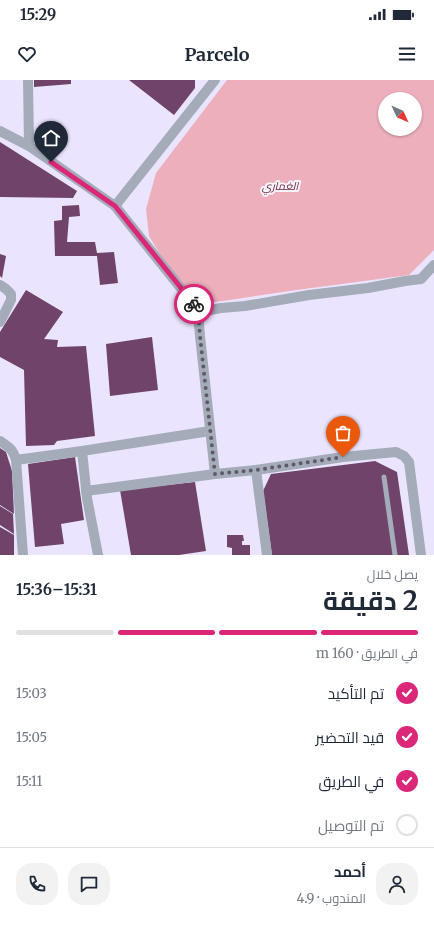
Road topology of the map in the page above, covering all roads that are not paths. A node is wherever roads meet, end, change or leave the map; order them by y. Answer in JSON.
{"nodes":[{"id":1,"x":28,"y":80,"type":"edge"},
{"id":2,"x":215,"y":80,"type":"edge"},
{"id":3,"x":0,"y":131,"type":"edge"},
{"id":4,"x":29,"y":146,"type":"junction"},
{"id":5,"x":115,"y":206,"type":"junction"},
{"id":6,"x":434,"y":265,"type":"edge"},
{"id":7,"x":0,"y":285,"type":"edge"},
{"id":8,"x":200,"y":312,"type":"junction"},
{"id":9,"x":0,"y":322,"type":"edge"},
{"id":10,"x":210,"y":431,"type":"junction"},
{"id":11,"x":0,"y":441,"type":"edge"},
{"id":12,"x":82,"y":451,"type":"junction"},
{"id":13,"x":16,"y":460,"type":"junction"},
{"id":14,"x":256,"y":470,"type":"junction"},
{"id":15,"x":215,"y":474,"type":"junction"},
{"id":16,"x":384,"y":477,"type":"dead end"},
{"id":17,"x":86,"y":491,"type":"junction"},
{"id":18,"x":23,"y":555,"type":"edge"},
{"id":19,"x":98,"y":555,"type":"edge"},
{"id":20,"x":267,"y":555,"type":"edge"},
{"id":21,"x":396,"y":555,"type":"edge"},
{"id":22,"x":421,"y":555,"type":"edge"}],
"edges":[{"from":1,"to":4,"type":"street"},
{"from":2,"to":5,"type":"street"},
{"from":3,"to":4,"type":"street"},
{"from":4,"to":5,"type":"street"},
{"from":5,"to":8,"type":"street"},
{"from":6,"to":8,"type":"street"},
{"from":7,"to":9,"type":"street"},
{"from":8,"to":10,"type":"street"},
{"from":10,"to":12,"type":"street"},
{"from":10,"to":15,"type":"street"},
{"from":11,"to":13,"type":"street"},
{"from":12,"to":13,"type":"street"},
{"from":12,"to":17,"type":"street"},
{"from":13,"to":18,"type":"street"},
{"from":14,"to":15,"type":"street"},
{"from":14,"to":20,"type":"street"},
{"from":14,"to":22,"type":"street"},
{"from":15,"to":17,"type":"street"},
{"from":16,"to":21,"type":"lane"},
{"from":17,"to":19,"type":"street"}]}
